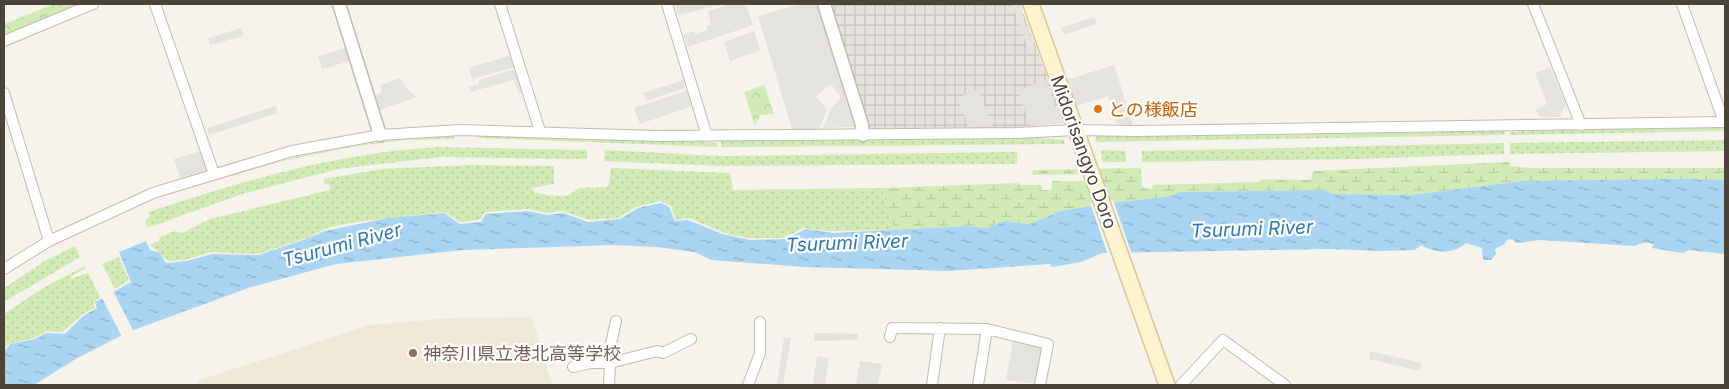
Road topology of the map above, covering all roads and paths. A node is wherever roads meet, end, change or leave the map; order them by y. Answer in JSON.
{"nodes":[{"id":1,"x":93,"y":4,"type":"edge"},
{"id":2,"x":155,"y":4,"type":"edge"},
{"id":3,"x":339,"y":4,"type":"edge"},
{"id":4,"x":500,"y":4,"type":"edge"},
{"id":5,"x":667,"y":4,"type":"edge"},
{"id":6,"x":824,"y":4,"type":"edge"},
{"id":7,"x":1031,"y":4,"type":"edge"},
{"id":8,"x":1533,"y":4,"type":"edge"},
{"id":9,"x":1682,"y":4,"type":"edge"},
{"id":10,"x":4,"y":41,"type":"edge"},
{"id":11,"x":4,"y":93,"type":"edge"},
{"id":12,"x":1581,"y":125,"type":"junction"},
{"id":13,"x":1076,"y":130,"type":"junction"},
{"id":14,"x":540,"y":131,"type":"junction"},
{"id":15,"x":380,"y":134,"type":"junction"},
{"id":16,"x":863,"y":135,"type":"junction"},
{"id":17,"x":707,"y":136,"type":"junction"},
{"id":18,"x":214,"y":174,"type":"junction"},
{"id":19,"x":49,"y":241,"type":"junction"},
{"id":20,"x":4,"y":269,"type":"edge"},
{"id":21,"x":616,"y":321,"type":"dead end"},
{"id":22,"x":760,"y":322,"type":"dead end"},
{"id":23,"x":940,"y":328,"type":"junction"},
{"id":24,"x":987,"y":329,"type":"junction"},
{"id":25,"x":890,"y":337,"type":"dead end"},
{"id":26,"x":691,"y":339,"type":"dead end"},
{"id":27,"x":610,"y":363,"type":"junction"},
{"id":28,"x":573,"y":367,"type":"dead end"},
{"id":29,"x":609,"y":385,"type":"edge"},
{"id":30,"x":748,"y":385,"type":"edge"},
{"id":31,"x":932,"y":385,"type":"edge"},
{"id":32,"x":978,"y":385,"type":"edge"},
{"id":33,"x":1040,"y":385,"type":"edge"},
{"id":34,"x":1167,"y":385,"type":"edge"},
{"id":35,"x":1181,"y":385,"type":"edge"},
{"id":36,"x":1285,"y":385,"type":"edge"}],
"edges":[{"from":1,"to":10,"type":"street"},
{"from":2,"to":18,"type":"street"},
{"from":3,"to":15,"type":"street"},
{"from":4,"to":14,"type":"street"},
{"from":5,"to":17,"type":"street"},
{"from":6,"to":16,"type":"street"},
{"from":7,"to":13,"type":"main road","name":"Midorisangyo Doro"},
{"from":8,"to":12,"type":"street"},
{"from":9,"to":12,"type":"street"},
{"from":11,"to":19,"type":"street"},
{"from":12,"to":13,"type":"street"},
{"from":13,"to":16,"type":"street"},
{"from":13,"to":34,"type":"main road","name":"Midorisangyo Doro"},
{"from":14,"to":15,"type":"street"},
{"from":14,"to":17,"type":"street"},
{"from":15,"to":18,"type":"street"},
{"from":16,"to":17,"type":"street"},
{"from":18,"to":19,"type":"street"},
{"from":19,"to":20,"type":"street"},
{"from":21,"to":27,"type":"street"},
{"from":22,"to":30,"type":"street"},
{"from":23,"to":24,"type":"street"},
{"from":23,"to":25,"type":"street"},
{"from":23,"to":31,"type":"street"},
{"from":24,"to":32,"type":"street"},
{"from":24,"to":33,"type":"street"},
{"from":26,"to":27,"type":"street"},
{"from":27,"to":28,"type":"street"},
{"from":27,"to":29,"type":"street"},
{"from":35,"to":36,"type":"street"}]}
